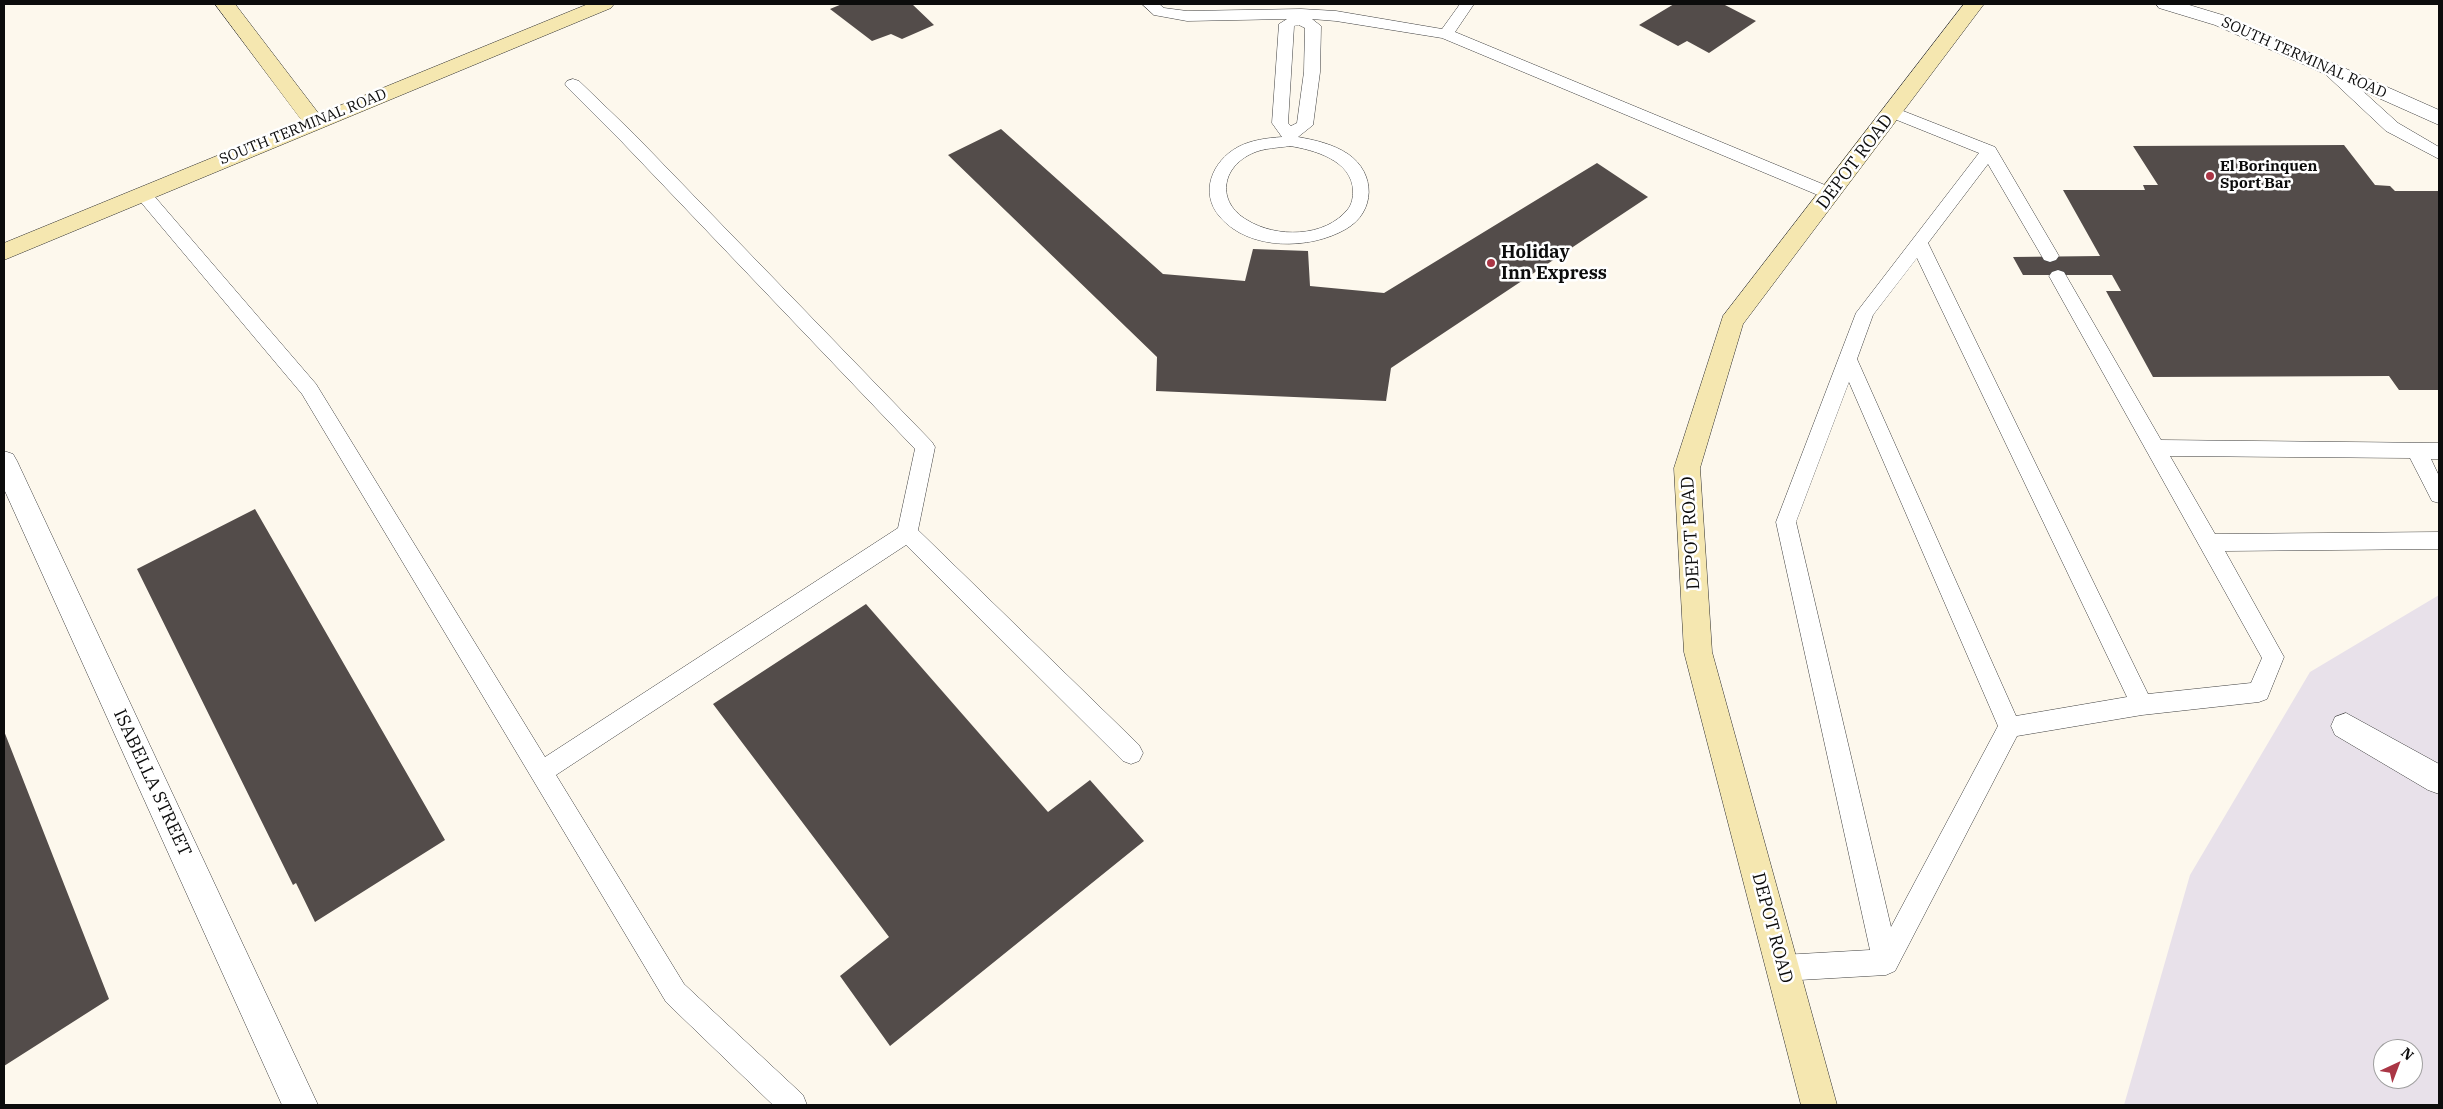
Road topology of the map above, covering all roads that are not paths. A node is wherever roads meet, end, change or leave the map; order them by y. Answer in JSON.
{"nodes":[{"id":1,"x":225,"y":4,"type":"edge"},
{"id":2,"x":604,"y":4,"type":"edge"},
{"id":3,"x":1150,"y":4,"type":"edge"},
{"id":4,"x":1467,"y":4,"type":"edge"},
{"id":5,"x":1974,"y":4,"type":"edge"},
{"id":6,"x":2166,"y":4,"type":"edge"},
{"id":7,"x":1300,"y":16,"type":"junction"},
{"id":8,"x":1446,"y":34,"type":"junction"},
{"id":9,"x":2328,"y":68,"type":"junction"},
{"id":10,"x":572,"y":84,"type":"dead end"},
{"id":11,"x":1892,"y":112,"type":"junction"},
{"id":12,"x":2439,"y":117,"type":"edge"},
{"id":13,"x":315,"y":123,"type":"junction"},
{"id":14,"x":1290,"y":138,"type":"junction"},
{"id":15,"x":1989,"y":151,"type":"junction"},
{"id":16,"x":2439,"y":154,"type":"edge"},
{"id":17,"x":142,"y":194,"type":"junction"},
{"id":18,"x":1831,"y":194,"type":"junction"},
{"id":19,"x":1919,"y":243,"type":"junction"},
{"id":20,"x":4,"y":252,"type":"edge"},
{"id":21,"x":1848,"y":359,"type":"junction"},
{"id":22,"x":2155,"y":448,"type":"junction"},
{"id":23,"x":2416,"y":450,"type":"junction"},
{"id":24,"x":2439,"y":451,"type":"edge"},
{"id":25,"x":4,"y":461,"type":"edge"},
{"id":26,"x":2439,"y":495,"type":"edge"},
{"id":27,"x":907,"y":534,"type":"junction"},
{"id":28,"x":2439,"y":541,"type":"edge"},
{"id":29,"x":2209,"y":543,"type":"junction"},
{"id":30,"x":2142,"y":705,"type":"junction"},
{"id":31,"x":2346,"y":726,"type":"dead end"},
{"id":32,"x":2010,"y":727,"type":"junction"},
{"id":33,"x":1131,"y":753,"type":"dead end"},
{"id":34,"x":541,"y":772,"type":"junction"},
{"id":35,"x":2439,"y":780,"type":"edge"},
{"id":36,"x":1886,"y":962,"type":"junction"},
{"id":37,"x":1782,"y":968,"type":"junction"},
{"id":38,"x":300,"y":1105,"type":"edge"},
{"id":39,"x":794,"y":1105,"type":"edge"},
{"id":40,"x":1819,"y":1105,"type":"edge"}],
"edges":[{"from":1,"to":13,"type":"street"},
{"from":2,"to":13,"type":"street","name":"SOUTH TERMINAL ROAD"},
{"from":3,"to":7,"type":"lane"},
{"from":4,"to":8,"type":"lane"},
{"from":5,"to":11,"type":"street","name":"DEPOT ROAD"},
{"from":6,"to":9,"type":"street","name":"SOUTH TERMINAL ROAD"},
{"from":7,"to":8,"type":"lane"},
{"from":7,"to":14,"type":"lane"},
{"from":7,"to":14,"type":"lane"},
{"from":8,"to":18,"type":"lane"},
{"from":9,"to":12,"type":"street","name":"SOUTH TERMINAL ROAD"},
{"from":9,"to":16,"type":"lane"},
{"from":10,"to":27,"type":"lane"},
{"from":11,"to":15,"type":"lane"},
{"from":11,"to":18,"type":"street","name":"DEPOT ROAD"},
{"from":13,"to":17,"type":"street","name":"SOUTH TERMINAL ROAD"},
{"from":14,"to":14,"type":"lane"},
{"from":15,"to":19,"type":"lane"},
{"from":15,"to":22,"type":"lane"},
{"from":17,"to":20,"type":"street","name":"SOUTH TERMINAL ROAD"},
{"from":17,"to":34,"type":"lane"},
{"from":18,"to":37,"type":"street","name":"DEPOT ROAD"},
{"from":19,"to":21,"type":"lane"},
{"from":19,"to":30,"type":"lane"},
{"from":21,"to":32,"type":"lane"},
{"from":21,"to":36,"type":"lane"},
{"from":22,"to":23,"type":"lane"},
{"from":22,"to":29,"type":"lane"},
{"from":23,"to":24,"type":"lane"},
{"from":23,"to":26,"type":"lane"},
{"from":25,"to":38,"type":"street","name":"ISABELLA STREET"},
{"from":27,"to":33,"type":"lane"},
{"from":27,"to":34,"type":"lane"},
{"from":28,"to":29,"type":"lane"},
{"from":29,"to":30,"type":"lane"},
{"from":30,"to":32,"type":"lane"},
{"from":31,"to":35,"type":"street"},
{"from":32,"to":36,"type":"lane"},
{"from":34,"to":39,"type":"lane"},
{"from":36,"to":37,"type":"lane"},
{"from":37,"to":40,"type":"street","name":"DEPOT ROAD"}]}
